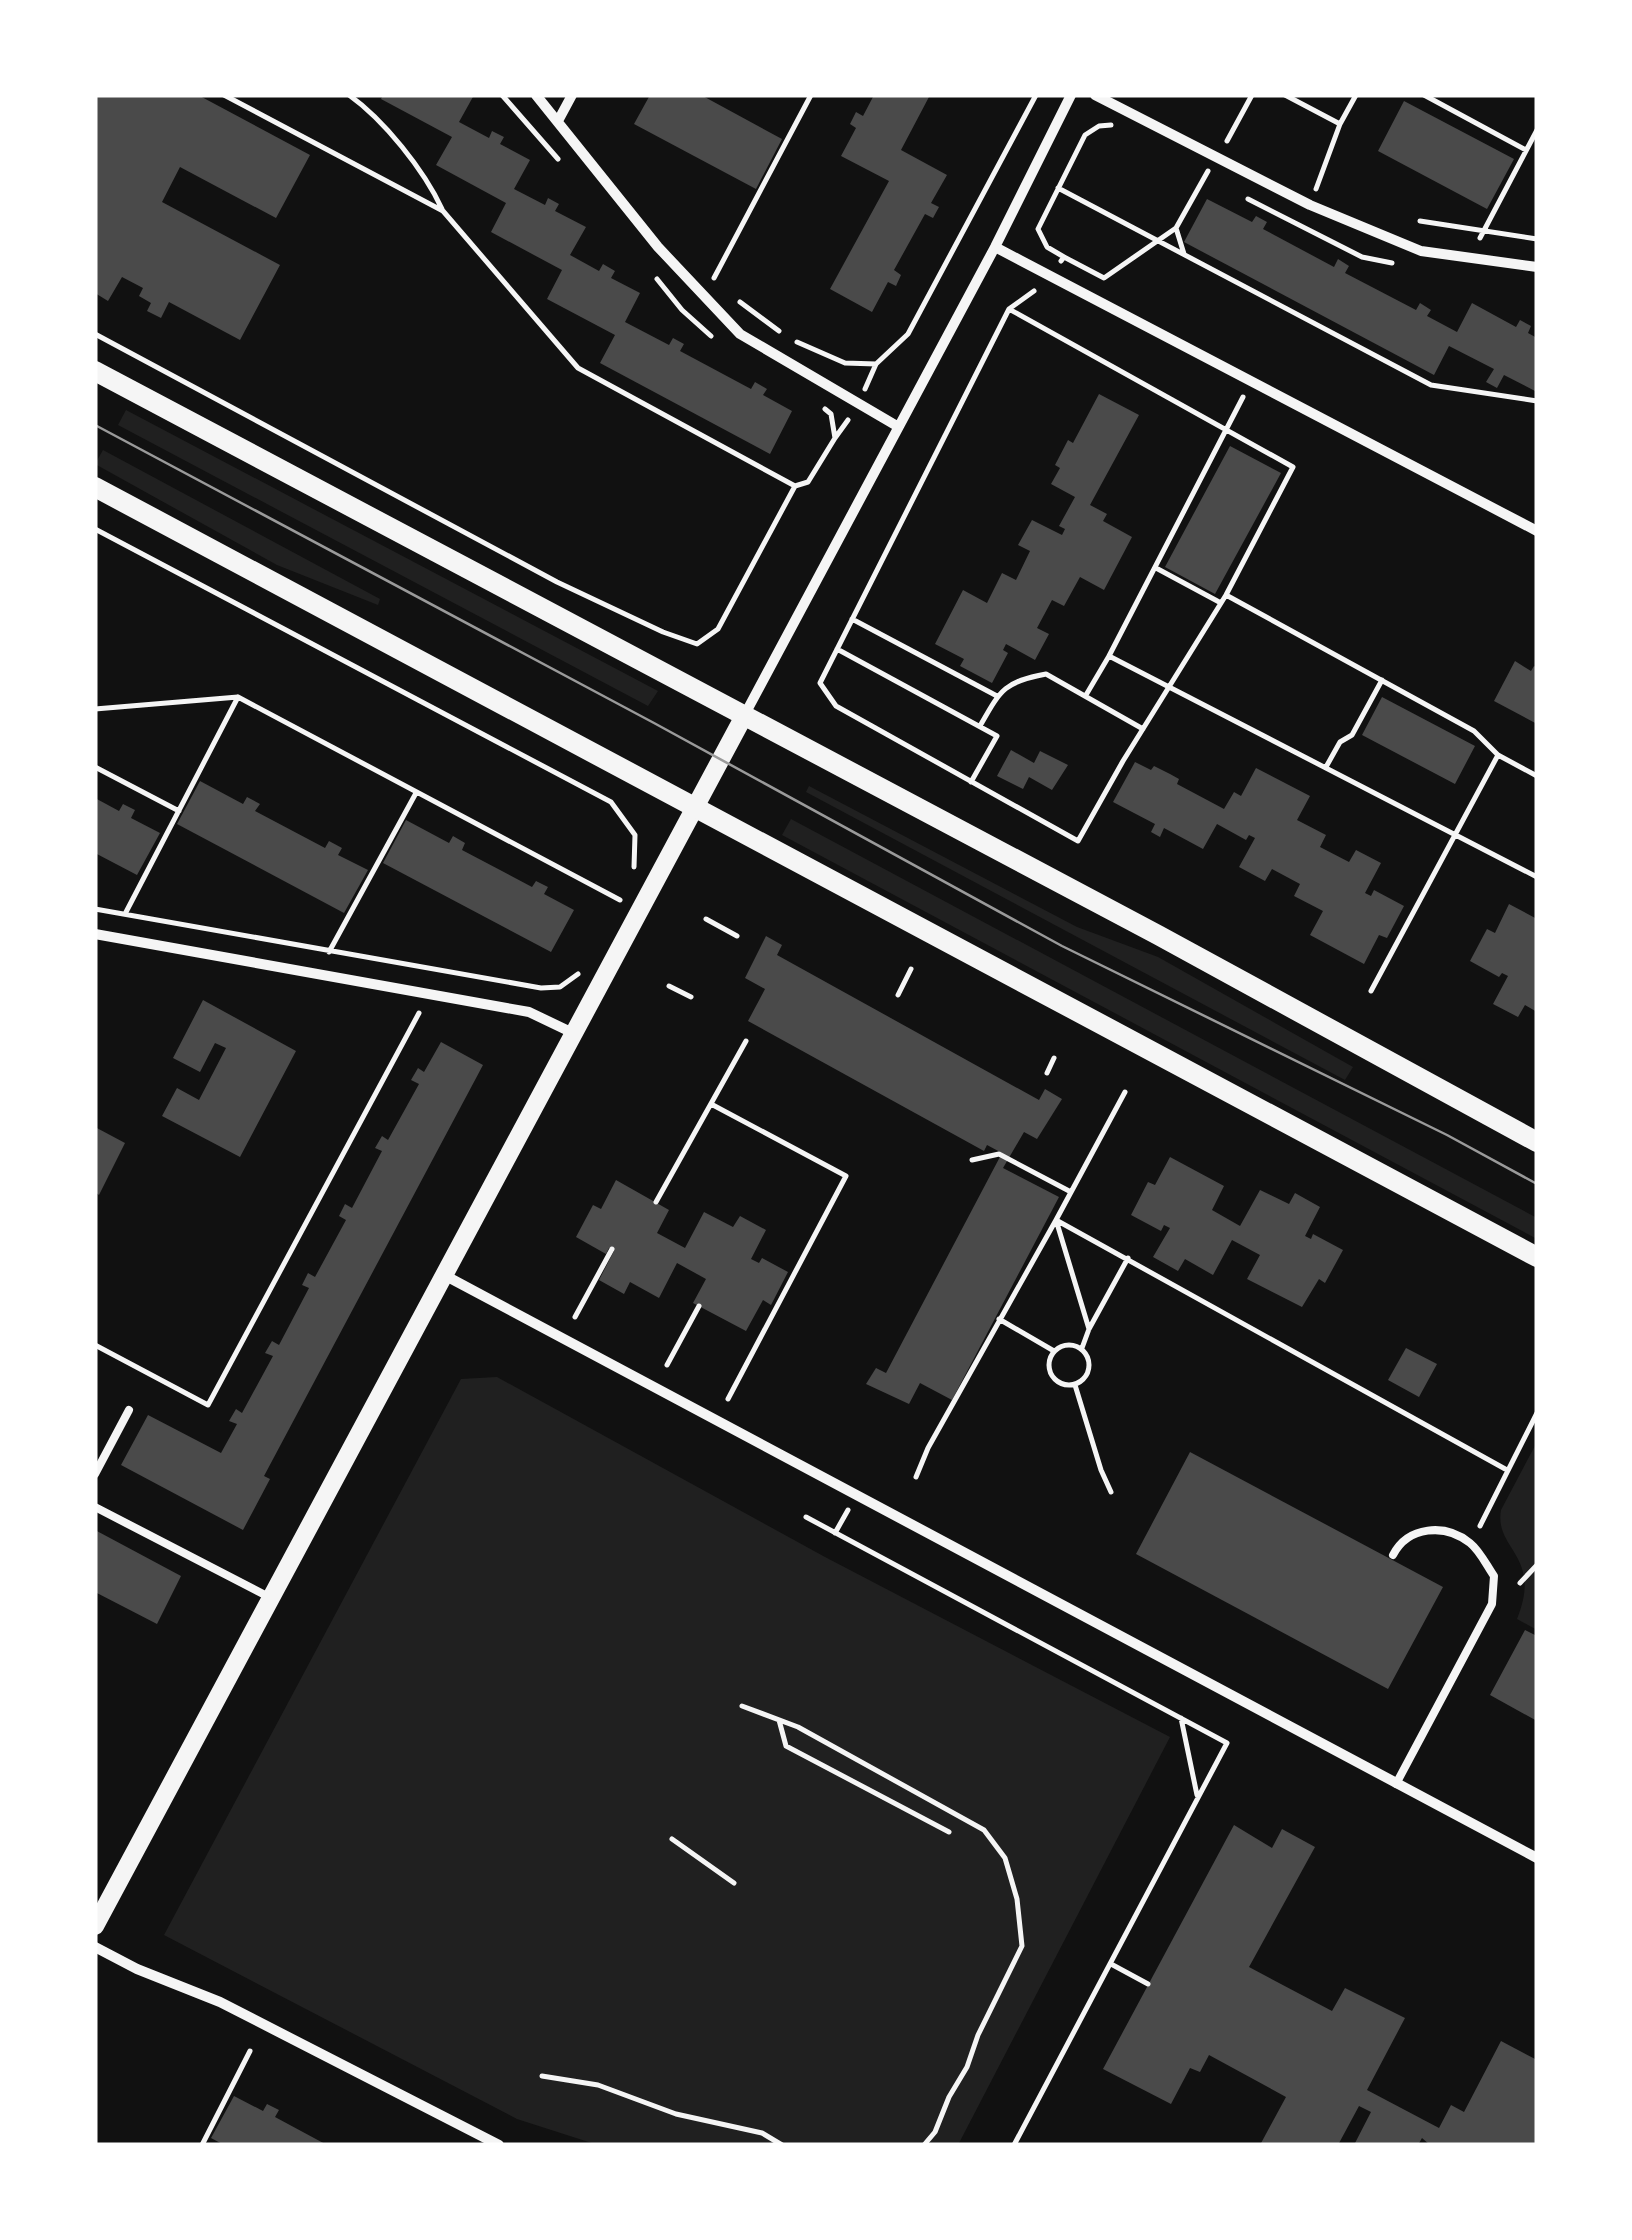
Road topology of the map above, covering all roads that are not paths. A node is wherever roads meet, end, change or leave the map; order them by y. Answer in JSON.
{"nodes":[{"id":1,"x":536,"y":95,"type":"edge"},
{"id":2,"x":572,"y":95,"type":"edge"},
{"id":3,"x":1071,"y":95,"type":"edge"},
{"id":4,"x":1094,"y":95,"type":"edge"},
{"id":5,"x":558,"y":121,"type":"junction"},
{"id":6,"x":995,"y":247,"type":"junction"},
{"id":7,"x":1537,"y":266,"type":"edge"},
{"id":8,"x":95,"y":370,"type":"edge"},
{"id":9,"x":896,"y":426,"type":"junction"},
{"id":10,"x":95,"y":487,"type":"edge"},
{"id":11,"x":1537,"y":531,"type":"edge"},
{"id":12,"x":744,"y":716,"type":"junction"},
{"id":13,"x":695,"y":807,"type":"junction"},
{"id":14,"x":95,"y":934,"type":"edge"},
{"id":15,"x":576,"y":1034,"type":"junction"},
{"id":16,"x":1537,"y":1142,"type":"edge"},
{"id":17,"x":1537,"y":1257,"type":"edge"},
{"id":18,"x":446,"y":1276,"type":"junction"},
{"id":19,"x":129,"y":1410,"type":"dead end"},
{"id":20,"x":95,"y":1474,"type":"edge"},
{"id":21,"x":95,"y":1507,"type":"edge"},
{"id":22,"x":1393,"y":1555,"type":"dead end"},
{"id":23,"x":272,"y":1599,"type":"junction"},
{"id":24,"x":1396,"y":1784,"type":"junction"},
{"id":25,"x":1537,"y":1858,"type":"edge"},
{"id":26,"x":95,"y":1926,"type":"edge"},
{"id":27,"x":95,"y":1946,"type":"edge"},
{"id":28,"x":499,"y":2145,"type":"edge"}],
"edges":[{"from":1,"to":5,"type":"street"},
{"from":2,"to":5,"type":"street"},
{"from":3,"to":6,"type":"street"},
{"from":4,"to":7,"type":"street"},
{"from":5,"to":9,"type":"street"},
{"from":6,"to":9,"type":"street"},
{"from":6,"to":11,"type":"street"},
{"from":8,"to":12,"type":"main road"},
{"from":9,"to":12,"type":"street"},
{"from":10,"to":13,"type":"main road"},
{"from":12,"to":13,"type":"street"},
{"from":12,"to":16,"type":"main road"},
{"from":13,"to":15,"type":"street"},
{"from":13,"to":17,"type":"main road"},
{"from":14,"to":15,"type":"street"},
{"from":15,"to":18,"type":"street"},
{"from":18,"to":23,"type":"street"},
{"from":18,"to":24,"type":"street"},
{"from":19,"to":20,"type":"lane"},
{"from":21,"to":23,"type":"lane"},
{"from":22,"to":24,"type":"lane"},
{"from":23,"to":26,"type":"street"},
{"from":24,"to":25,"type":"street"},
{"from":27,"to":28,"type":"street"}]}
